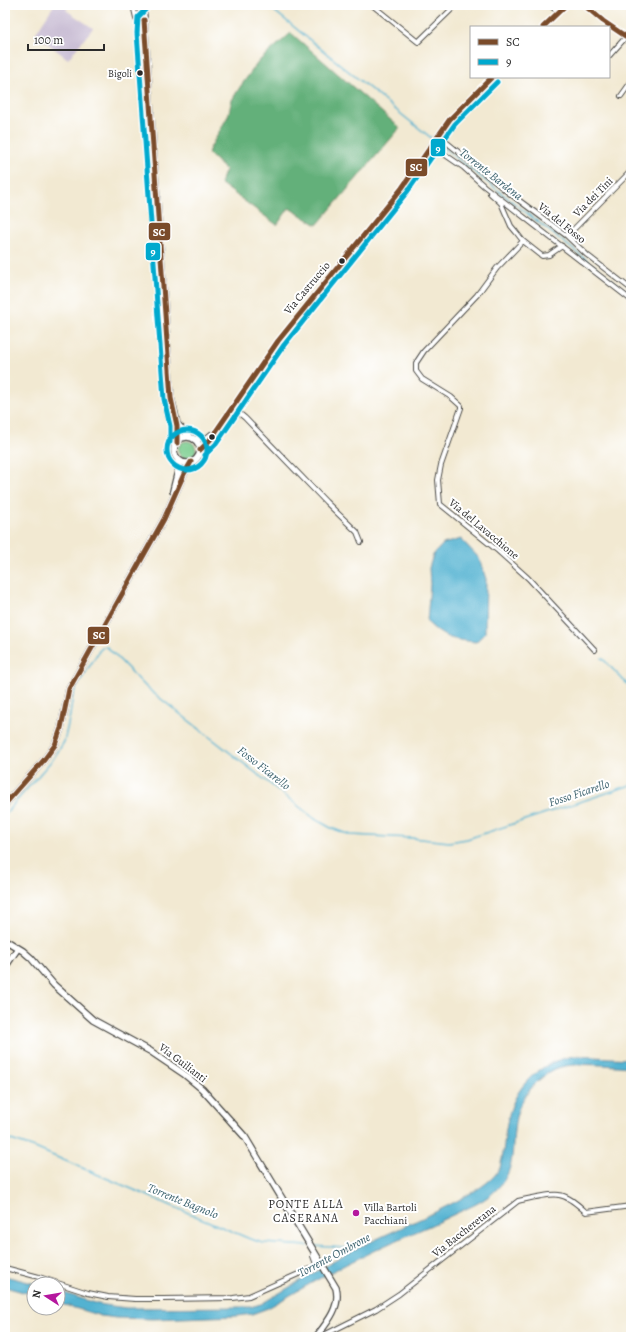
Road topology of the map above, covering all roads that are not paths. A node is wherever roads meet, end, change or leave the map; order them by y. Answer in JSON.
{"nodes":[{"id":1,"x":133,"y":5,"type":"edge"},
{"id":2,"x":143,"y":5,"type":"edge"},
{"id":3,"x":372,"y":5,"type":"edge"},
{"id":4,"x":456,"y":5,"type":"edge"},
{"id":5,"x":550,"y":5,"type":"edge"},
{"id":6,"x":566,"y":5,"type":"edge"},
{"id":7,"x":584,"y":5,"type":"edge"},
{"id":8,"x":558,"y":12,"type":"junction"},
{"id":9,"x":544,"y":26,"type":"edge"},
{"id":10,"x":610,"y":26,"type":"edge"},
{"id":11,"x":610,"y":26,"type":"edge"},
{"id":12,"x":140,"y":35,"type":"dead end"},
{"id":13,"x":626,"y":37,"type":"junction"},
{"id":14,"x":631,"y":40,"type":"edge"},
{"id":15,"x":610,"y":55,"type":"edge"},
{"id":16,"x":491,"y":78,"type":"edge"},
{"id":17,"x":631,"y":82,"type":"edge"},
{"id":18,"x":621,"y":96,"type":"dead end"},
{"id":19,"x":450,"y":119,"type":"junction"},
{"id":20,"x":431,"y":145,"type":"junction"},
{"id":21,"x":631,"y":171,"type":"edge"},
{"id":22,"x":484,"y":186,"type":"junction"},
{"id":23,"x":567,"y":236,"type":"junction"},
{"id":24,"x":523,"y":241,"type":"junction"},
{"id":25,"x":562,"y":246,"type":"junction"},
{"id":26,"x":631,"y":289,"type":"edge"},
{"id":27,"x":631,"y":300,"type":"edge"},
{"id":28,"x":233,"y":408,"type":"junction"},
{"id":29,"x":177,"y":424,"type":"junction"},
{"id":30,"x":217,"y":428,"type":"junction"},
{"id":31,"x":192,"y":438,"type":"junction"},
{"id":32,"x":177,"y":443,"type":"junction"},
{"id":33,"x":200,"y":450,"type":"junction"},
{"id":34,"x":178,"y":459,"type":"junction"},
{"id":35,"x":191,"y":462,"type":"junction"},
{"id":36,"x":170,"y":503,"type":"junction"},
{"id":37,"x":361,"y":542,"type":"dead end"},
{"id":38,"x":595,"y":650,"type":"dead end"},
{"id":39,"x":5,"y":804,"type":"edge"},
{"id":40,"x":5,"y":940,"type":"edge"},
{"id":41,"x":18,"y":948,"type":"junction"},
{"id":42,"x":5,"y":967,"type":"edge"},
{"id":43,"x":631,"y":1206,"type":"edge"},
{"id":44,"x":315,"y":1251,"type":"junction"},
{"id":45,"x":5,"y":1268,"type":"edge"},
{"id":46,"x":316,"y":1337,"type":"edge"},
{"id":47,"x":320,"y":1337,"type":"edge"}],
"edges":[{"from":1,"to":12,"type":"street"},
{"from":2,"to":29,"type":"street"},
{"from":3,"to":4,"type":"street"},
{"from":5,"to":8,"type":"street"},
{"from":6,"to":8,"type":"street"},
{"from":7,"to":11,"type":"street"},
{"from":8,"to":9,"type":"street"},
{"from":10,"to":13,"type":"street"},
{"from":13,"to":14,"type":"street"},
{"from":13,"to":15,"type":"street"},
{"from":16,"to":19,"type":"street","name":"Via Castruccio"},
{"from":17,"to":18,"type":"street"},
{"from":19,"to":20,"type":"street","name":"Via Castruccio"},
{"from":19,"to":23,"type":"street","name":"Via del Fosso"},
{"from":20,"to":22,"type":"street"},
{"from":20,"to":28,"type":"street","name":"Via Castruccio"},
{"from":21,"to":23,"type":"street","name":"Via dei Tini"},
{"from":22,"to":24,"type":"street"},
{"from":22,"to":25,"type":"street"},
{"from":23,"to":26,"type":"street","name":"Via del Fosso"},
{"from":24,"to":25,"type":"street"},
{"from":24,"to":38,"type":"street","name":"Via del Lavacchione"},
{"from":25,"to":27,"type":"street"},
{"from":28,"to":30,"type":"street","name":"Via Castruccio"},
{"from":28,"to":37,"type":"street"},
{"from":29,"to":31,"type":"street"},
{"from":29,"to":32,"type":"street"},
{"from":30,"to":31,"type":"street","name":"Via Castruccio"},
{"from":30,"to":33,"type":"street","name":"Via Castruccio"},
{"from":31,"to":32,"type":"street"},
{"from":31,"to":33,"type":"street"},
{"from":32,"to":34,"type":"street"},
{"from":33,"to":35,"type":"street"},
{"from":34,"to":35,"type":"street"},
{"from":34,"to":36,"type":"street"},
{"from":35,"to":36,"type":"street"},
{"from":36,"to":39,"type":"street"},
{"from":40,"to":41,"type":"street","name":"Via Guilianti"},
{"from":41,"to":42,"type":"street"},
{"from":41,"to":44,"type":"street","name":"Via Guilianti"},
{"from":43,"to":47,"type":"street","name":"Via Baccheretana"},
{"from":44,"to":45,"type":"street"},
{"from":44,"to":46,"type":"street","name":"Via Guilianti"}]}
